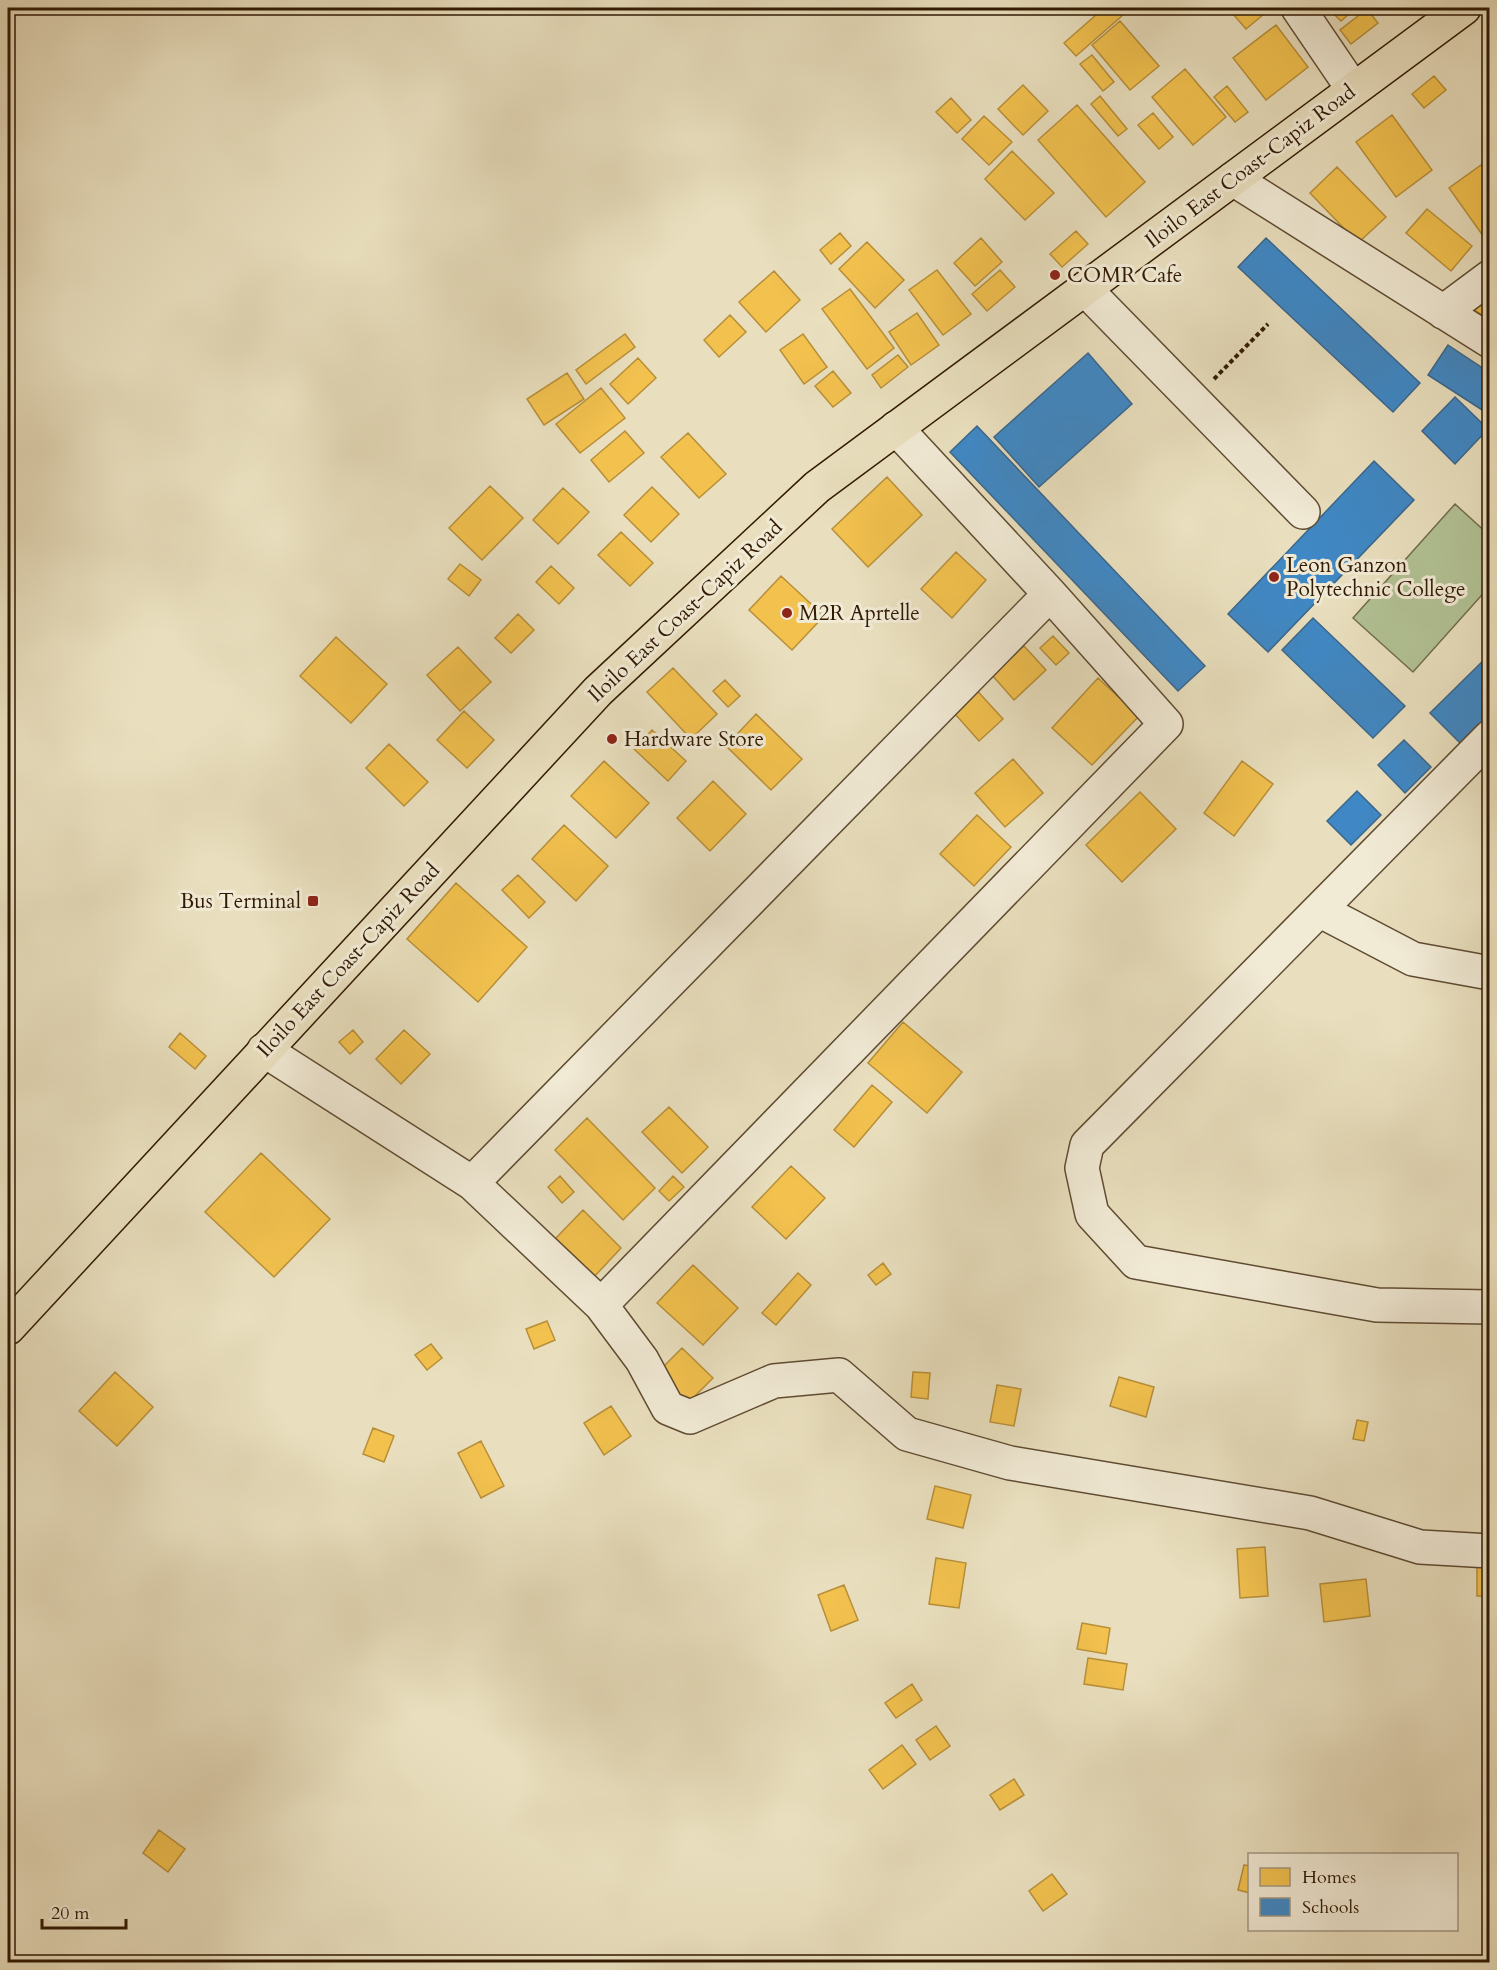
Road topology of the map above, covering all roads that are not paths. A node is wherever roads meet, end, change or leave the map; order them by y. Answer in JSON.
{"nodes":[{"id":1,"x":1298,"y":8,"type":"edge"},
{"id":2,"x":1464,"y":8,"type":"edge"},
{"id":3,"x":1353,"y":89,"type":"junction"},
{"id":4,"x":1233,"y":179,"type":"junction"},
{"id":5,"x":1490,"y":277,"type":"edge"},
{"id":6,"x":1085,"y":289,"type":"junction"},
{"id":7,"x":1443,"y":312,"type":"junction"},
{"id":8,"x":1490,"y":341,"type":"edge"},
{"id":9,"x":896,"y":428,"type":"junction"},
{"id":10,"x":1303,"y":512,"type":"dead end"},
{"id":11,"x":1050,"y":594,"type":"junction"},
{"id":12,"x":1490,"y":737,"type":"edge"},
{"id":13,"x":1321,"y":911,"type":"junction"},
{"id":14,"x":1490,"y":973,"type":"edge"},
{"id":15,"x":264,"y":1050,"type":"junction"},
{"id":16,"x":472,"y":1183,"type":"junction"},
{"id":17,"x":601,"y":1305,"type":"junction"},
{"id":18,"x":1490,"y":1307,"type":"edge"},
{"id":19,"x":8,"y":1328,"type":"edge"},
{"id":20,"x":1490,"y":1551,"type":"edge"}],
"edges":[{"from":1,"to":3,"type":"street"},
{"from":2,"to":3,"type":"main road","name":"Iloilo East Coast-Capiz Road"},
{"from":3,"to":4,"type":"main road","name":"Iloilo East Coast-Capiz Road"},
{"from":4,"to":6,"type":"main road","name":"Iloilo East Coast-Capiz Road"},
{"from":4,"to":7,"type":"street"},
{"from":5,"to":7,"type":"street"},
{"from":6,"to":9,"type":"main road","name":"Iloilo East Coast-Capiz Road"},
{"from":6,"to":10,"type":"street"},
{"from":7,"to":8,"type":"street"},
{"from":9,"to":11,"type":"street"},
{"from":9,"to":15,"type":"main road","name":"Iloilo East Coast-Capiz Road"},
{"from":11,"to":16,"type":"street"},
{"from":11,"to":17,"type":"street"},
{"from":12,"to":13,"type":"street"},
{"from":13,"to":14,"type":"street"},
{"from":13,"to":18,"type":"street"},
{"from":15,"to":16,"type":"street"},
{"from":15,"to":19,"type":"main road","name":"Iloilo East Coast-Capiz Road"},
{"from":16,"to":17,"type":"street"},
{"from":17,"to":20,"type":"street"}]}
